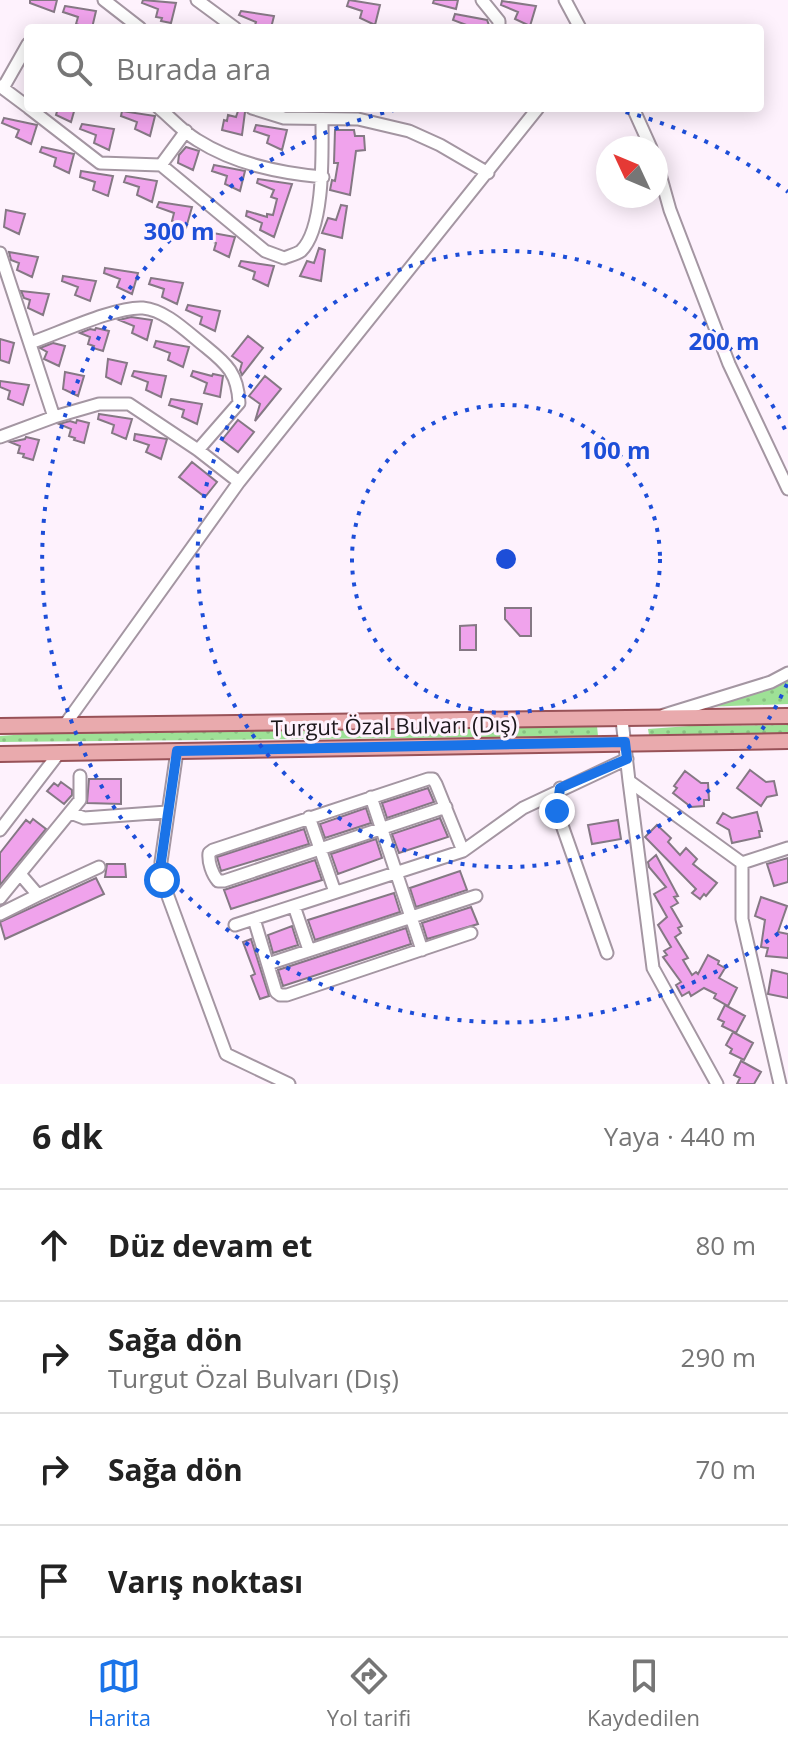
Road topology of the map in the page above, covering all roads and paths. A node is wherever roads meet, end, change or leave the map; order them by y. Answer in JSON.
{"nodes":[{"id":1,"x":104,"y":0,"type":"edge"},
{"id":2,"x":197,"y":0,"type":"edge"},
{"id":3,"x":482,"y":0,"type":"edge"},
{"id":4,"x":565,"y":0,"type":"edge"},
{"id":5,"x":135,"y":24,"type":"edge"},
{"id":6,"x":230,"y":24,"type":"edge"},
{"id":7,"x":499,"y":24,"type":"edge"},
{"id":8,"x":578,"y":24,"type":"edge"},
{"id":9,"x":24,"y":51,"type":"edge"},
{"id":10,"x":2,"y":87,"type":"edge"},
{"id":11,"x":24,"y":105,"type":"edge"},
{"id":12,"x":33,"y":112,"type":"edge"},
{"id":13,"x":164,"y":112,"type":"edge"},
{"id":14,"x":265,"y":112,"type":"edge"},
{"id":15,"x":535,"y":112,"type":"edge"},
{"id":16,"x":635,"y":112,"type":"edge"},
{"id":17,"x":322,"y":119,"type":"junction"},
{"id":18,"x":186,"y":131,"type":"junction"},
{"id":19,"x":646,"y":136,"type":"edge"},
{"id":20,"x":161,"y":165,"type":"junction"},
{"id":21,"x":488,"y":173,"type":"junction"},
{"id":22,"x":323,"y":177,"type":"junction"},
{"id":23,"x":668,"y":203,"type":"edge"},
{"id":24,"x":0,"y":253,"type":"edge"},
{"id":25,"x":30,"y":343,"type":"junction"},
{"id":26,"x":54,"y":417,"type":"junction"},
{"id":27,"x":0,"y":437,"type":"edge"},
{"id":28,"x":198,"y":450,"type":"junction"},
{"id":29,"x":239,"y":482,"type":"junction"},
{"id":30,"x":788,"y":489,"type":"edge"},
{"id":31,"x":788,"y":673,"type":"edge"},
{"id":32,"x":788,"y":716,"type":"edge"},
{"id":33,"x":651,"y":719,"type":"junction"},
{"id":34,"x":622,"y":720,"type":"junction"},
{"id":35,"x":0,"y":726,"type":"edge"},
{"id":36,"x":64,"y":726,"type":"junction"},
{"id":37,"x":788,"y":741,"type":"edge"},
{"id":38,"x":625,"y":742,"type":"junction"},
{"id":39,"x":177,"y":751,"type":"junction"},
{"id":40,"x":59,"y":753,"type":"junction"},
{"id":41,"x":0,"y":754,"type":"edge"},
{"id":42,"x":627,"y":759,"type":"junction"},
{"id":43,"x":80,"y":776,"type":"dead end"},
{"id":44,"x":629,"y":781,"type":"junction"},
{"id":45,"x":560,"y":788,"type":"junction"},
{"id":46,"x":371,"y":797,"type":"junction"},
{"id":47,"x":446,"y":807,"type":"junction"},
{"id":48,"x":167,"y":812,"type":"junction"},
{"id":49,"x":71,"y":813,"type":"junction"},
{"id":50,"x":309,"y":817,"type":"junction"},
{"id":51,"x":383,"y":829,"type":"junction"},
{"id":52,"x":0,"y":830,"type":"edge"},
{"id":53,"x":788,"y":848,"type":"edge"},
{"id":54,"x":320,"y":849,"type":"junction"},
{"id":55,"x":463,"y":851,"type":"junction"},
{"id":56,"x":742,"y":863,"type":"junction"},
{"id":57,"x":99,"y":867,"type":"dead end"},
{"id":58,"x":397,"y":872,"type":"junction"},
{"id":59,"x":20,"y":874,"type":"junction"},
{"id":60,"x":335,"y":892,"type":"junction"},
{"id":61,"x":38,"y":895,"type":"junction"},
{"id":62,"x":476,"y":896,"type":"dead end"},
{"id":63,"x":0,"y":898,"type":"edge"},
{"id":64,"x":294,"y":906,"type":"junction"},
{"id":65,"x":0,"y":914,"type":"edge"},
{"id":66,"x":411,"y":916,"type":"junction"},
{"id":67,"x":254,"y":919,"type":"junction"},
{"id":68,"x":235,"y":925,"type":"dead end"},
{"id":69,"x":471,"y":933,"type":"dead end"},
{"id":70,"x":309,"y":950,"type":"junction"},
{"id":71,"x":422,"y":950,"type":"junction"},
{"id":72,"x":607,"y":953,"type":"dead end"},
{"id":73,"x":268,"y":964,"type":"junction"},
{"id":74,"x":289,"y":1084,"type":"edge"},
{"id":75,"x":717,"y":1084,"type":"edge"},
{"id":76,"x":780,"y":1084,"type":"edge"}],
"edges":[{"from":1,"to":5,"type":"street"},
{"from":2,"to":6,"type":"street"},
{"from":3,"to":7,"type":"street"},
{"from":4,"to":8,"type":"street"},
{"from":9,"to":10,"type":"street"},
{"from":10,"to":11,"type":"street"},
{"from":12,"to":20,"type":"street"},
{"from":13,"to":18,"type":"street"},
{"from":14,"to":17,"type":"street"},
{"from":15,"to":21,"type":"street"},
{"from":16,"to":19,"type":"street"},
{"from":17,"to":21,"type":"street"},
{"from":17,"to":22,"type":"street"},
{"from":18,"to":20,"type":"street"},
{"from":18,"to":22,"type":"street"},
{"from":20,"to":22,"type":"street"},
{"from":21,"to":29,"type":"street"},
{"from":23,"to":30,"type":"street"},
{"from":24,"to":25,"type":"street"},
{"from":25,"to":26,"type":"street"},
{"from":25,"to":28,"type":"street"},
{"from":26,"to":27,"type":"street"},
{"from":26,"to":28,"type":"street"},
{"from":28,"to":29,"type":"street"},
{"from":29,"to":36,"type":"street"},
{"from":31,"to":33,"type":"street"},
{"from":32,"to":33,"type":"main road","name":"Turgut Özal Bulvarı (Dış)"},
{"from":33,"to":34,"type":"main road","name":"Turgut Özal Bulvarı (Dış)"},
{"from":34,"to":36,"type":"main road","name":"Turgut Özal Bulvarı (Dış)"},
{"from":34,"to":38,"type":"street"},
{"from":35,"to":36,"type":"main road","name":"Turgut Özal Bulvarı (Dış)"},
{"from":37,"to":38,"type":"main road","name":"Turgut Özal Bulvarı (Dış)"},
{"from":38,"to":39,"type":"main road","name":"Turgut Özal Bulvarı (Dış)"},
{"from":38,"to":42,"type":"street"},
{"from":39,"to":40,"type":"main road","name":"Turgut Özal Bulvarı (Dış)"},
{"from":39,"to":48,"type":"street"},
{"from":40,"to":41,"type":"main road","name":"Turgut Özal Bulvarı (Dış)"},
{"from":40,"to":52,"type":"street"},
{"from":42,"to":44,"type":"street"},
{"from":42,"to":45,"type":"street"},
{"from":43,"to":49,"type":"street"},
{"from":44,"to":56,"type":"street"},
{"from":44,"to":75,"type":"street"},
{"from":45,"to":55,"type":"street"},
{"from":45,"to":72,"type":"street"},
{"from":46,"to":47,"type":"street"},
{"from":46,"to":50,"type":"street"},
{"from":46,"to":51,"type":"street"},
{"from":47,"to":51,"type":"street"},
{"from":47,"to":55,"type":"street"},
{"from":48,"to":49,"type":"street"},
{"from":48,"to":74,"type":"street"},
{"from":49,"to":59,"type":"street"},
{"from":50,"to":54,"type":"street"},
{"from":50,"to":54,"type":"street"},
{"from":51,"to":54,"type":"street"},
{"from":51,"to":58,"type":"street"},
{"from":53,"to":56,"type":"street"},
{"from":54,"to":60,"type":"street"},
{"from":55,"to":58,"type":"street"},
{"from":56,"to":76,"type":"street"},
{"from":57,"to":61,"type":"street"},
{"from":58,"to":60,"type":"street"},
{"from":58,"to":66,"type":"street"},
{"from":59,"to":61,"type":"street"},
{"from":59,"to":63,"type":"street"},
{"from":60,"to":64,"type":"street"},
{"from":61,"to":65,"type":"street"},
{"from":62,"to":66,"type":"street"},
{"from":64,"to":67,"type":"street"},
{"from":64,"to":70,"type":"street"},
{"from":66,"to":70,"type":"street"},
{"from":66,"to":71,"type":"street"},
{"from":67,"to":68,"type":"street"},
{"from":67,"to":73,"type":"street"},
{"from":69,"to":71,"type":"street"},
{"from":70,"to":73,"type":"street"},
{"from":71,"to":73,"type":"street"}]}
